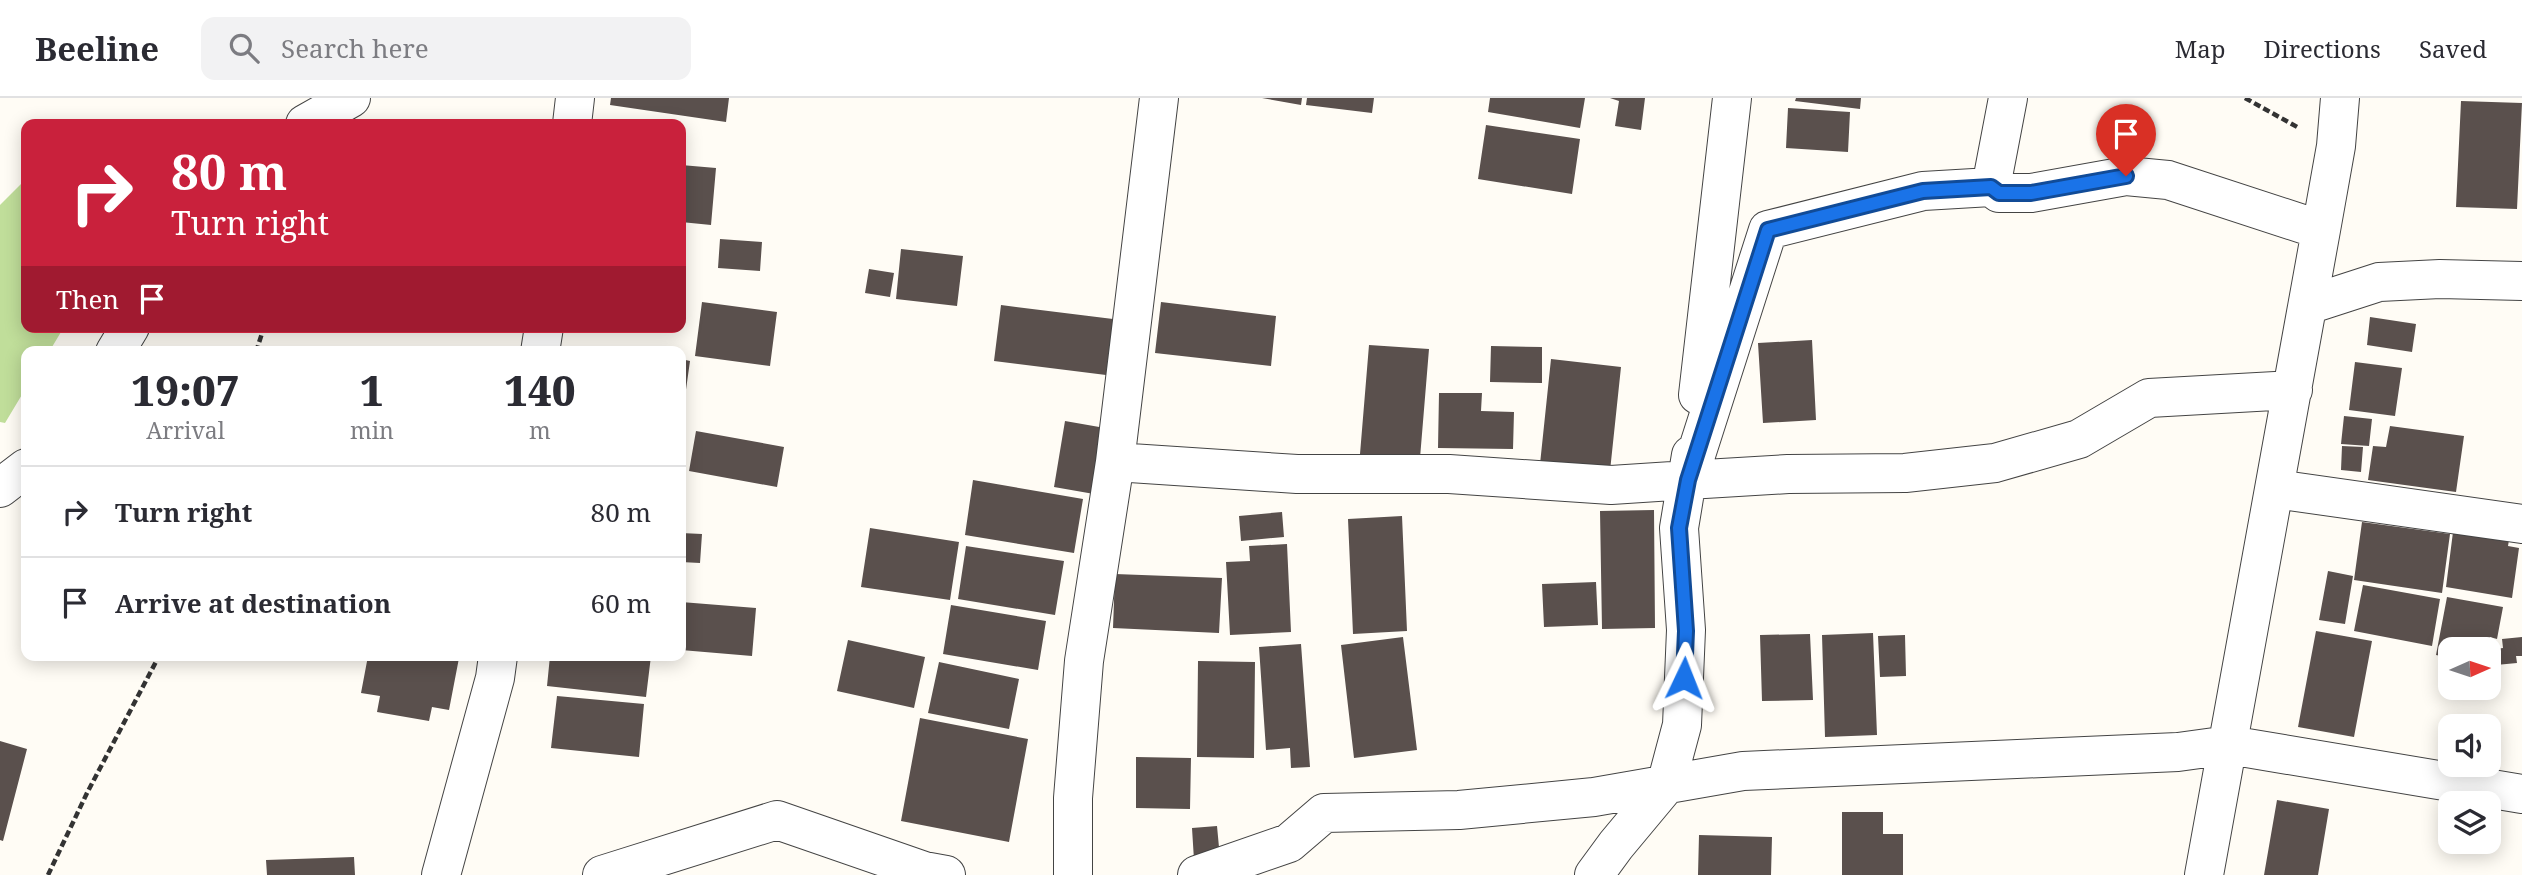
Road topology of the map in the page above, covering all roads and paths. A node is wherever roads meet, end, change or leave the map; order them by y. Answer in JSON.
{"nodes":[{"id":1,"x":351,"y":98,"type":"edge"},
{"id":2,"x":575,"y":98,"type":"edge"},
{"id":3,"x":1159,"y":98,"type":"edge"},
{"id":4,"x":1732,"y":98,"type":"edge"},
{"id":5,"x":2008,"y":98,"type":"edge"},
{"id":6,"x":2245,"y":98,"type":"edge"},
{"id":7,"x":2340,"y":98,"type":"edge"},
{"id":8,"x":314,"y":119,"type":"edge"},
{"id":9,"x":573,"y":119,"type":"edge"},
{"id":10,"x":2336,"y":146,"type":"junction"},
{"id":11,"x":1991,"y":187,"type":"junction"},
{"id":12,"x":2322,"y":230,"type":"junction"},
{"id":13,"x":2522,"y":281,"type":"edge"},
{"id":14,"x":2308,"y":305,"type":"junction"},
{"id":15,"x":2293,"y":390,"type":"junction"},
{"id":16,"x":1115,"y":463,"type":"junction"},
{"id":17,"x":21,"y":472,"type":"edge"},
{"id":18,"x":1688,"y":480,"type":"junction"},
{"id":19,"x":0,"y":488,"type":"edge"},
{"id":20,"x":2275,"y":489,"type":"junction"},
{"id":21,"x":2522,"y":524,"type":"edge"},
{"id":22,"x":156,"y":661,"type":"edge"},
{"id":23,"x":497,"y":661,"type":"edge"},
{"id":24,"x":2229,"y":745,"type":"junction"},
{"id":25,"x":1666,"y":785,"type":"junction"},
{"id":26,"x":2522,"y":794,"type":"edge"},
{"id":27,"x":48,"y":875,"type":"edge"},
{"id":28,"x":441,"y":875,"type":"edge"},
{"id":29,"x":602,"y":875,"type":"edge"},
{"id":30,"x":946,"y":875,"type":"edge"},
{"id":31,"x":1073,"y":875,"type":"edge"},
{"id":32,"x":1197,"y":875,"type":"edge"},
{"id":33,"x":1594,"y":875,"type":"edge"},
{"id":34,"x":2204,"y":875,"type":"edge"}],
"edges":[{"from":1,"to":8,"type":"street"},
{"from":2,"to":9,"type":"street"},
{"from":3,"to":16,"type":"street"},
{"from":4,"to":18,"type":"street"},
{"from":5,"to":11,"type":"street"},
{"from":6,"to":10,"type":"path"},
{"from":7,"to":10,"type":"street"},
{"from":10,"to":12,"type":"street"},
{"from":11,"to":12,"type":"street"},
{"from":11,"to":18,"type":"street"},
{"from":12,"to":14,"type":"street"},
{"from":13,"to":14,"type":"street"},
{"from":14,"to":15,"type":"street"},
{"from":15,"to":18,"type":"street"},
{"from":15,"to":20,"type":"street"},
{"from":16,"to":18,"type":"street"},
{"from":16,"to":31,"type":"street"},
{"from":17,"to":19,"type":"street"},
{"from":18,"to":25,"type":"street"},
{"from":20,"to":21,"type":"street"},
{"from":20,"to":24,"type":"street"},
{"from":22,"to":27,"type":"path"},
{"from":23,"to":28,"type":"street"},
{"from":24,"to":25,"type":"street"},
{"from":24,"to":26,"type":"street"},
{"from":24,"to":34,"type":"street"},
{"from":25,"to":32,"type":"street"},
{"from":25,"to":33,"type":"street"},
{"from":29,"to":30,"type":"street"}]}
